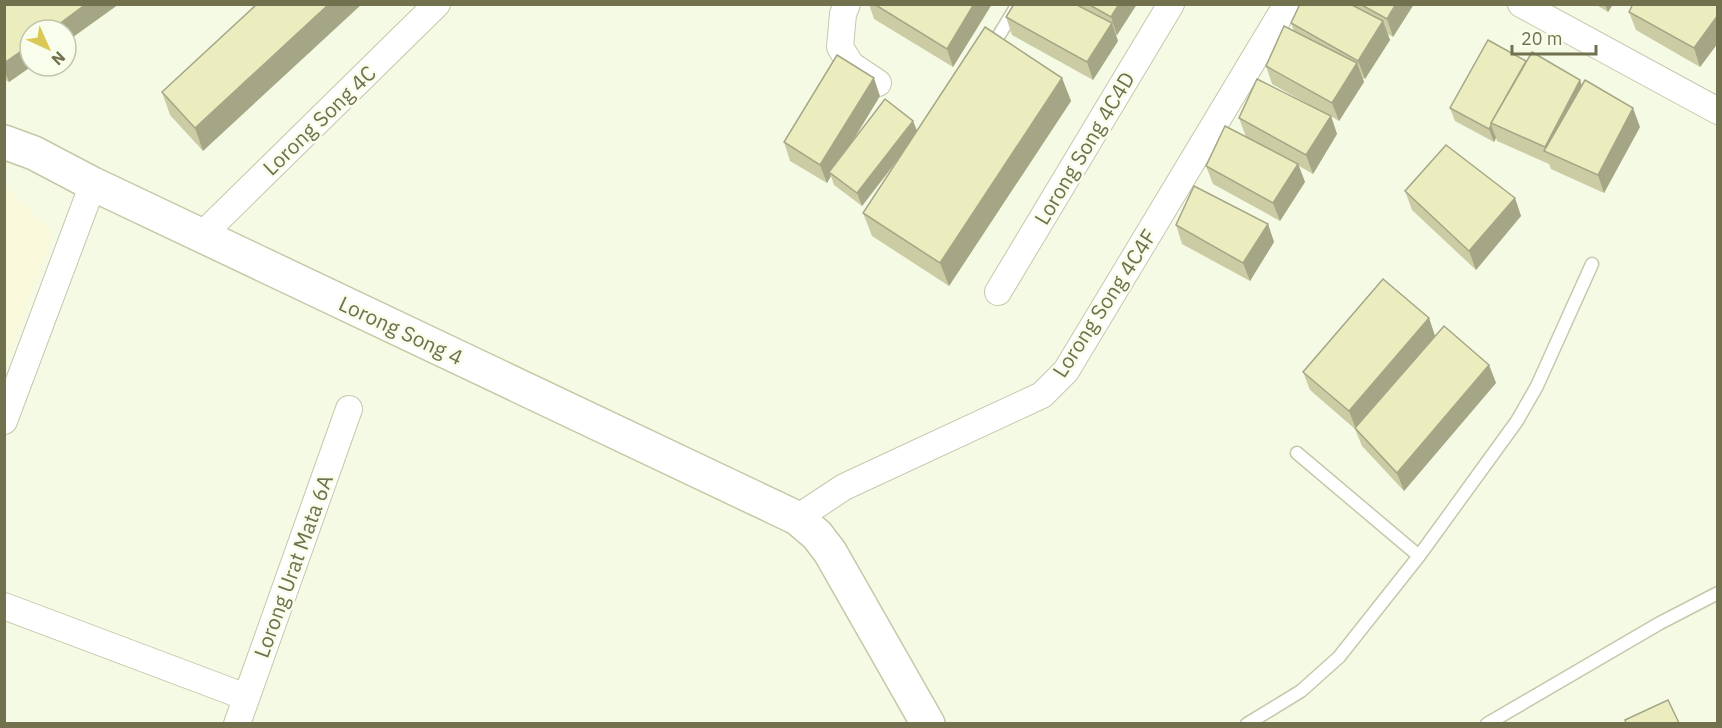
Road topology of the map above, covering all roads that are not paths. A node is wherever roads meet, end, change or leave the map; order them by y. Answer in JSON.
{"nodes":[{"id":1,"x":437,"y":4,"type":"edge"},
{"id":2,"x":847,"y":4,"type":"edge"},
{"id":3,"x":1018,"y":4,"type":"edge"},
{"id":4,"x":1172,"y":4,"type":"edge"},
{"id":5,"x":1287,"y":4,"type":"edge"},
{"id":6,"x":1521,"y":4,"type":"edge"},
{"id":7,"x":981,"y":66,"type":"edge"},
{"id":8,"x":878,"y":83,"type":"dead end"},
{"id":9,"x":1718,"y":111,"type":"edge"},
{"id":10,"x":4,"y":142,"type":"edge"},
{"id":11,"x":93,"y":184,"type":"junction"},
{"id":12,"x":202,"y":235,"type":"junction"},
{"id":13,"x":1592,"y":264,"type":"dead end"},
{"id":14,"x":998,"y":292,"type":"dead end"},
{"id":15,"x":349,"y":409,"type":"dead end"},
{"id":16,"x":4,"y":421,"type":"edge"},
{"id":17,"x":1297,"y":453,"type":"dead end"},
{"id":18,"x":797,"y":518,"type":"junction"},
{"id":19,"x":1419,"y":556,"type":"junction"},
{"id":20,"x":1718,"y":594,"type":"edge"},
{"id":21,"x":4,"y":606,"type":"edge"},
{"id":22,"x":246,"y":697,"type":"junction"},
{"id":23,"x":237,"y":723,"type":"edge"},
{"id":24,"x":928,"y":723,"type":"edge"},
{"id":25,"x":1247,"y":723,"type":"edge"},
{"id":26,"x":1487,"y":723,"type":"edge"}],
"edges":[{"from":1,"to":12,"type":"street","name":"Lorong Song 4C"},
{"from":2,"to":8,"type":"street"},
{"from":3,"to":7,"type":"lane"},
{"from":4,"to":14,"type":"street","name":"Lorong Song 4C4D"},
{"from":5,"to":18,"type":"street","name":"Lorong Song 4C4F"},
{"from":6,"to":9,"type":"street"},
{"from":10,"to":11,"type":"street","name":"Lorong Song 4"},
{"from":11,"to":12,"type":"street","name":"Lorong Song 4"},
{"from":11,"to":16,"type":"street"},
{"from":12,"to":18,"type":"street","name":"Lorong Song 4"},
{"from":13,"to":19,"type":"lane"},
{"from":15,"to":22,"type":"street","name":"Lorong Urat Mata 6A"},
{"from":17,"to":19,"type":"lane"},
{"from":18,"to":24,"type":"street","name":"Lorong Song 4"},
{"from":19,"to":25,"type":"lane"},
{"from":20,"to":26,"type":"lane"},
{"from":21,"to":22,"type":"street"},
{"from":22,"to":23,"type":"street","name":"Lorong Urat Mata 6A"}]}
